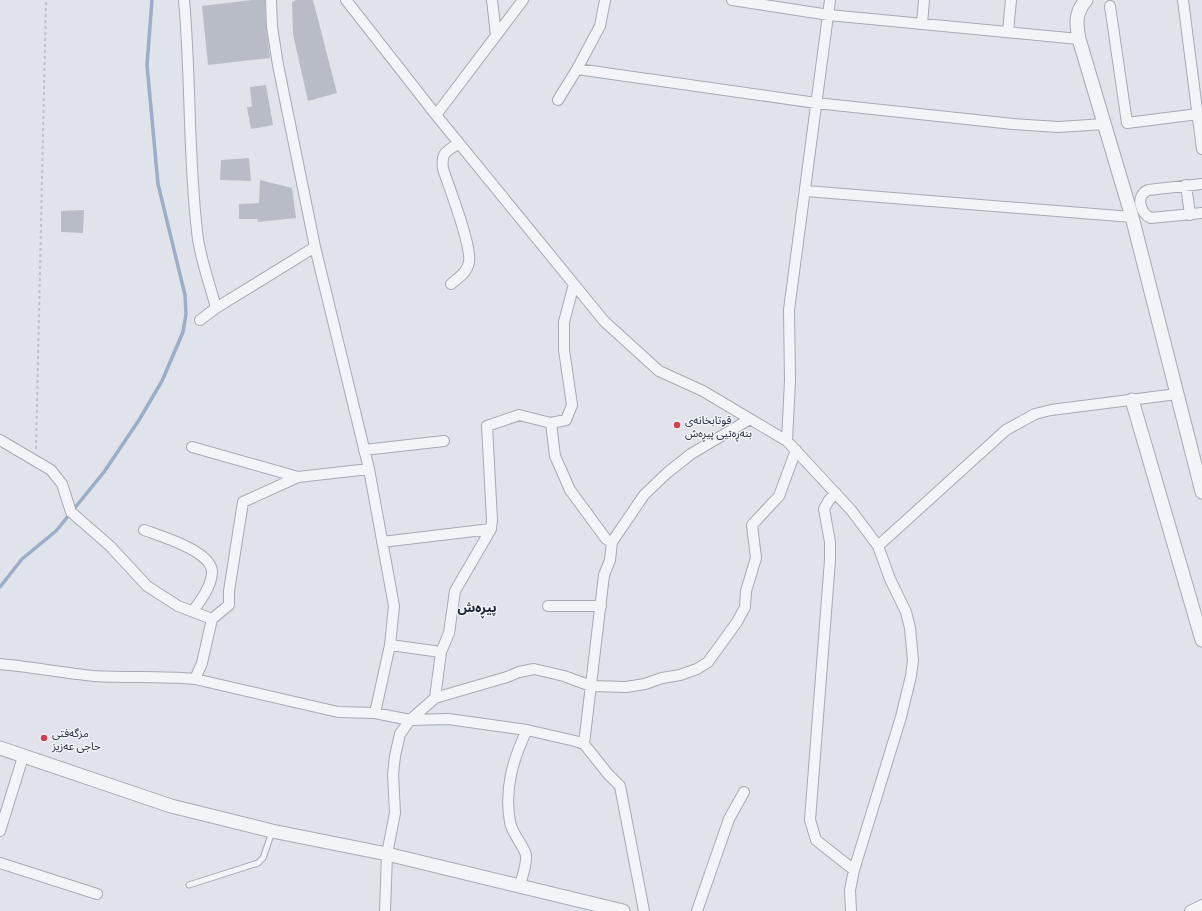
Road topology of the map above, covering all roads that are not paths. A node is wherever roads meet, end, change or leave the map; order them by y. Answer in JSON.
{"nodes":[{"id":1,"x":184,"y":0,"type":"edge"},
{"id":2,"x":271,"y":0,"type":"edge"},
{"id":3,"x":346,"y":0,"type":"edge"},
{"id":4,"x":492,"y":0,"type":"edge"},
{"id":5,"x":523,"y":0,"type":"edge"},
{"id":6,"x":605,"y":0,"type":"edge"},
{"id":7,"x":732,"y":0,"type":"edge"},
{"id":8,"x":830,"y":0,"type":"edge"},
{"id":9,"x":924,"y":0,"type":"edge"},
{"id":10,"x":1011,"y":0,"type":"edge"},
{"id":11,"x":1086,"y":0,"type":"edge"},
{"id":12,"x":1183,"y":0,"type":"edge"},
{"id":13,"x":1110,"y":6,"type":"dead end"},
{"id":14,"x":829,"y":15,"type":"junction"},
{"id":15,"x":922,"y":24,"type":"junction"},
{"id":16,"x":1008,"y":32,"type":"junction"},
{"id":17,"x":496,"y":35,"type":"junction"},
{"id":18,"x":1079,"y":39,"type":"junction"},
{"id":19,"x":577,"y":69,"type":"junction"},
{"id":20,"x":558,"y":100,"type":"dead end"},
{"id":21,"x":816,"y":103,"type":"junction"},
{"id":22,"x":1198,"y":114,"type":"junction"},
{"id":23,"x":436,"y":115,"type":"junction"},
{"id":24,"x":1105,"y":124,"type":"junction"},
{"id":25,"x":459,"y":143,"type":"junction"},
{"id":26,"x":1202,"y":149,"type":"edge"},
{"id":27,"x":1202,"y":184,"type":"edge"},
{"id":28,"x":1186,"y":186,"type":"junction"},
{"id":29,"x":806,"y":191,"type":"junction"},
{"id":30,"x":1202,"y":213,"type":"edge"},
{"id":31,"x":1190,"y":215,"type":"junction"},
{"id":32,"x":1132,"y":217,"type":"junction"},
{"id":33,"x":315,"y":247,"type":"junction"},
{"id":34,"x":452,"y":284,"type":"dead end"},
{"id":35,"x":574,"y":284,"type":"junction"},
{"id":36,"x":216,"y":308,"type":"junction"},
{"id":37,"x":200,"y":320,"type":"dead end"},
{"id":38,"x":1177,"y":394,"type":"junction"},
{"id":39,"x":1132,"y":400,"type":"junction"},
{"id":40,"x":750,"y":419,"type":"junction"},
{"id":41,"x":551,"y":422,"type":"junction"},
{"id":42,"x":0,"y":440,"type":"edge"},
{"id":43,"x":444,"y":441,"type":"dead end"},
{"id":44,"x":787,"y":441,"type":"junction"},
{"id":45,"x":192,"y":447,"type":"dead end"},
{"id":46,"x":364,"y":450,"type":"junction"},
{"id":47,"x":796,"y":450,"type":"junction"},
{"id":48,"x":369,"y":469,"type":"junction"},
{"id":49,"x":298,"y":477,"type":"junction"},
{"id":50,"x":1202,"y":492,"type":"edge"},
{"id":51,"x":836,"y":493,"type":"junction"},
{"id":52,"x":491,"y":529,"type":"junction"},
{"id":53,"x":144,"y":530,"type":"dead end"},
{"id":54,"x":382,"y":542,"type":"junction"},
{"id":55,"x":612,"y":542,"type":"junction"},
{"id":56,"x":878,"y":546,"type":"junction"},
{"id":57,"x":548,"y":606,"type":"dead end"},
{"id":58,"x":601,"y":606,"type":"junction"},
{"id":59,"x":193,"y":611,"type":"junction"},
{"id":60,"x":212,"y":619,"type":"junction"},
{"id":61,"x":1202,"y":640,"type":"edge"},
{"id":62,"x":390,"y":644,"type":"junction"},
{"id":63,"x":440,"y":652,"type":"junction"},
{"id":64,"x":0,"y":664,"type":"edge"},
{"id":65,"x":195,"y":679,"type":"junction"},
{"id":66,"x":591,"y":686,"type":"junction"},
{"id":67,"x":435,"y":698,"type":"junction"},
{"id":68,"x":375,"y":713,"type":"junction"},
{"id":69,"x":410,"y":720,"type":"junction"},
{"id":70,"x":527,"y":730,"type":"junction"},
{"id":71,"x":584,"y":744,"type":"junction"},
{"id":72,"x":0,"y":748,"type":"edge"},
{"id":73,"x":23,"y":757,"type":"junction"},
{"id":74,"x":744,"y":792,"type":"dead end"},
{"id":75,"x":0,"y":831,"type":"edge"},
{"id":76,"x":272,"y":831,"type":"junction"},
{"id":77,"x":387,"y":854,"type":"junction"},
{"id":78,"x":0,"y":863,"type":"edge"},
{"id":79,"x":854,"y":870,"type":"junction"},
{"id":80,"x":188,"y":885,"type":"dead end"},
{"id":81,"x":520,"y":885,"type":"junction"},
{"id":82,"x":97,"y":894,"type":"dead end"},
{"id":83,"x":1202,"y":905,"type":"edge"},
{"id":84,"x":385,"y":911,"type":"edge"},
{"id":85,"x":622,"y":911,"type":"edge"},
{"id":86,"x":644,"y":911,"type":"edge"},
{"id":87,"x":697,"y":911,"type":"edge"},
{"id":88,"x":851,"y":911,"type":"edge"},
{"id":89,"x":1190,"y":911,"type":"edge"}],
"edges":[{"from":1,"to":36,"type":"street"},
{"from":2,"to":33,"type":"street"},
{"from":3,"to":23,"type":"street"},
{"from":4,"to":17,"type":"street"},
{"from":5,"to":17,"type":"street"},
{"from":6,"to":19,"type":"street"},
{"from":7,"to":14,"type":"street"},
{"from":8,"to":14,"type":"street"},
{"from":9,"to":15,"type":"street"},
{"from":10,"to":16,"type":"street"},
{"from":11,"to":18,"type":"street"},
{"from":12,"to":22,"type":"street"},
{"from":13,"to":22,"type":"street"},
{"from":14,"to":15,"type":"street"},
{"from":14,"to":21,"type":"street"},
{"from":15,"to":16,"type":"street"},
{"from":16,"to":18,"type":"street"},
{"from":17,"to":23,"type":"street"},
{"from":18,"to":24,"type":"street"},
{"from":19,"to":20,"type":"street"},
{"from":19,"to":21,"type":"street"},
{"from":21,"to":24,"type":"street"},
{"from":21,"to":29,"type":"street"},
{"from":22,"to":26,"type":"street"},
{"from":23,"to":25,"type":"street"},
{"from":24,"to":32,"type":"street"},
{"from":25,"to":34,"type":"street"},
{"from":25,"to":35,"type":"street"},
{"from":27,"to":28,"type":"street"},
{"from":28,"to":31,"type":"street"},
{"from":28,"to":31,"type":"street"},
{"from":29,"to":32,"type":"street"},
{"from":29,"to":44,"type":"street"},
{"from":30,"to":31,"type":"street"},
{"from":32,"to":38,"type":"street"},
{"from":33,"to":36,"type":"street"},
{"from":33,"to":46,"type":"street"},
{"from":35,"to":40,"type":"street"},
{"from":35,"to":41,"type":"street"},
{"from":36,"to":37,"type":"street"},
{"from":38,"to":39,"type":"street"},
{"from":38,"to":50,"type":"street"},
{"from":39,"to":56,"type":"street"},
{"from":39,"to":61,"type":"street"},
{"from":40,"to":44,"type":"street"},
{"from":40,"to":55,"type":"street"},
{"from":41,"to":52,"type":"street"},
{"from":41,"to":55,"type":"street"},
{"from":42,"to":59,"type":"street"},
{"from":43,"to":46,"type":"street"},
{"from":44,"to":47,"type":"street"},
{"from":45,"to":49,"type":"street"},
{"from":46,"to":48,"type":"street"},
{"from":47,"to":51,"type":"street"},
{"from":47,"to":66,"type":"street"},
{"from":48,"to":49,"type":"street"},
{"from":48,"to":54,"type":"street"},
{"from":49,"to":60,"type":"street"},
{"from":51,"to":56,"type":"street"},
{"from":51,"to":79,"type":"street"},
{"from":52,"to":54,"type":"street"},
{"from":52,"to":63,"type":"street"},
{"from":53,"to":59,"type":"street"},
{"from":54,"to":62,"type":"street"},
{"from":55,"to":58,"type":"street"},
{"from":56,"to":79,"type":"street"},
{"from":57,"to":58,"type":"street"},
{"from":58,"to":66,"type":"street"},
{"from":59,"to":60,"type":"street"},
{"from":60,"to":65,"type":"street"},
{"from":62,"to":63,"type":"street"},
{"from":62,"to":68,"type":"street"},
{"from":63,"to":67,"type":"street"},
{"from":64,"to":65,"type":"street"},
{"from":65,"to":68,"type":"street"},
{"from":66,"to":67,"type":"street"},
{"from":66,"to":71,"type":"street"},
{"from":67,"to":69,"type":"street"},
{"from":68,"to":69,"type":"street"},
{"from":69,"to":70,"type":"street"},
{"from":69,"to":77,"type":"street"},
{"from":70,"to":71,"type":"street"},
{"from":70,"to":81,"type":"street"},
{"from":71,"to":86,"type":"street"},
{"from":72,"to":73,"type":"street"},
{"from":73,"to":75,"type":"street"},
{"from":73,"to":76,"type":"street"},
{"from":74,"to":87,"type":"street"},
{"from":76,"to":77,"type":"street"},
{"from":76,"to":80,"type":"lane"},
{"from":77,"to":81,"type":"street"},
{"from":77,"to":84,"type":"street"},
{"from":78,"to":82,"type":"street"},
{"from":79,"to":88,"type":"street"},
{"from":81,"to":85,"type":"street"},
{"from":83,"to":89,"type":"street"}]}
